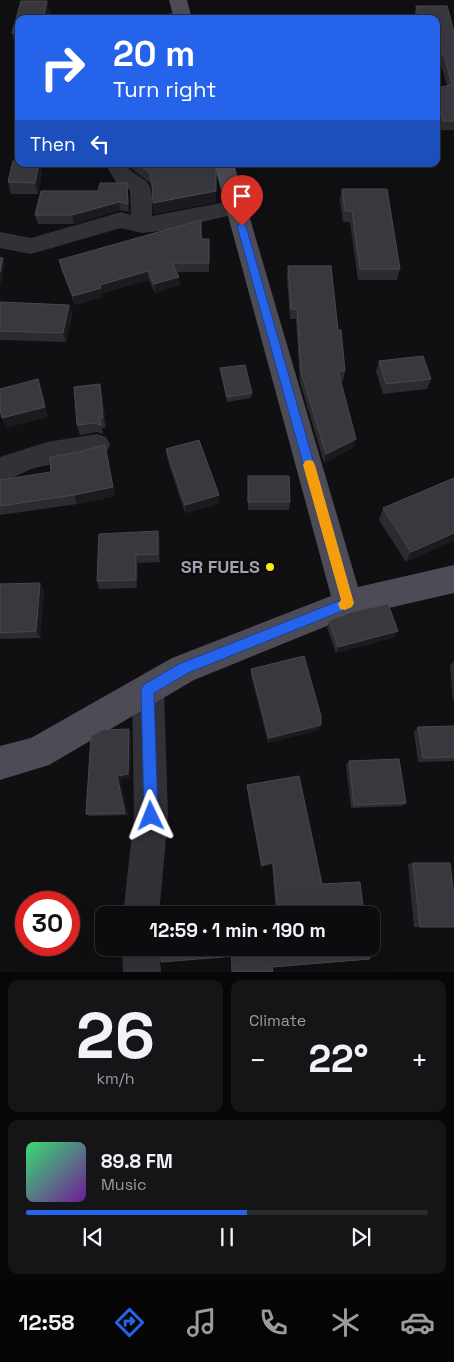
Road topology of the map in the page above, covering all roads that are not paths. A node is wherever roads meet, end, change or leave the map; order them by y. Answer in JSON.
{"nodes":[{"id":1,"x":117,"y":167,"type":"edge"},
{"id":2,"x":225,"y":167,"type":"edge"},
{"id":3,"x":236,"y":207,"type":"junction"},
{"id":4,"x":142,"y":225,"type":"junction"},
{"id":5,"x":0,"y":240,"type":"edge"},
{"id":6,"x":97,"y":446,"type":"edge"},
{"id":7,"x":0,"y":472,"type":"edge"},
{"id":8,"x":454,"y":579,"type":"edge"},
{"id":9,"x":348,"y":603,"type":"junction"},
{"id":10,"x":148,"y":690,"type":"junction"},
{"id":11,"x":0,"y":763,"type":"edge"},
{"id":12,"x":142,"y":906,"type":"edge"},
{"id":13,"x":141,"y":956,"type":"edge"},
{"id":14,"x":142,"y":972,"type":"edge"}],
"edges":[{"from":1,"to":4,"type":"street"},
{"from":2,"to":3,"type":"main road"},
{"from":3,"to":4,"type":"street"},
{"from":3,"to":9,"type":"main road"},
{"from":4,"to":5,"type":"street"},
{"from":6,"to":7,"type":"street"},
{"from":8,"to":9,"type":"main road"},
{"from":9,"to":10,"type":"main road"},
{"from":10,"to":11,"type":"main road"},
{"from":10,"to":12,"type":"street"},
{"from":13,"to":14,"type":"street"}]}
